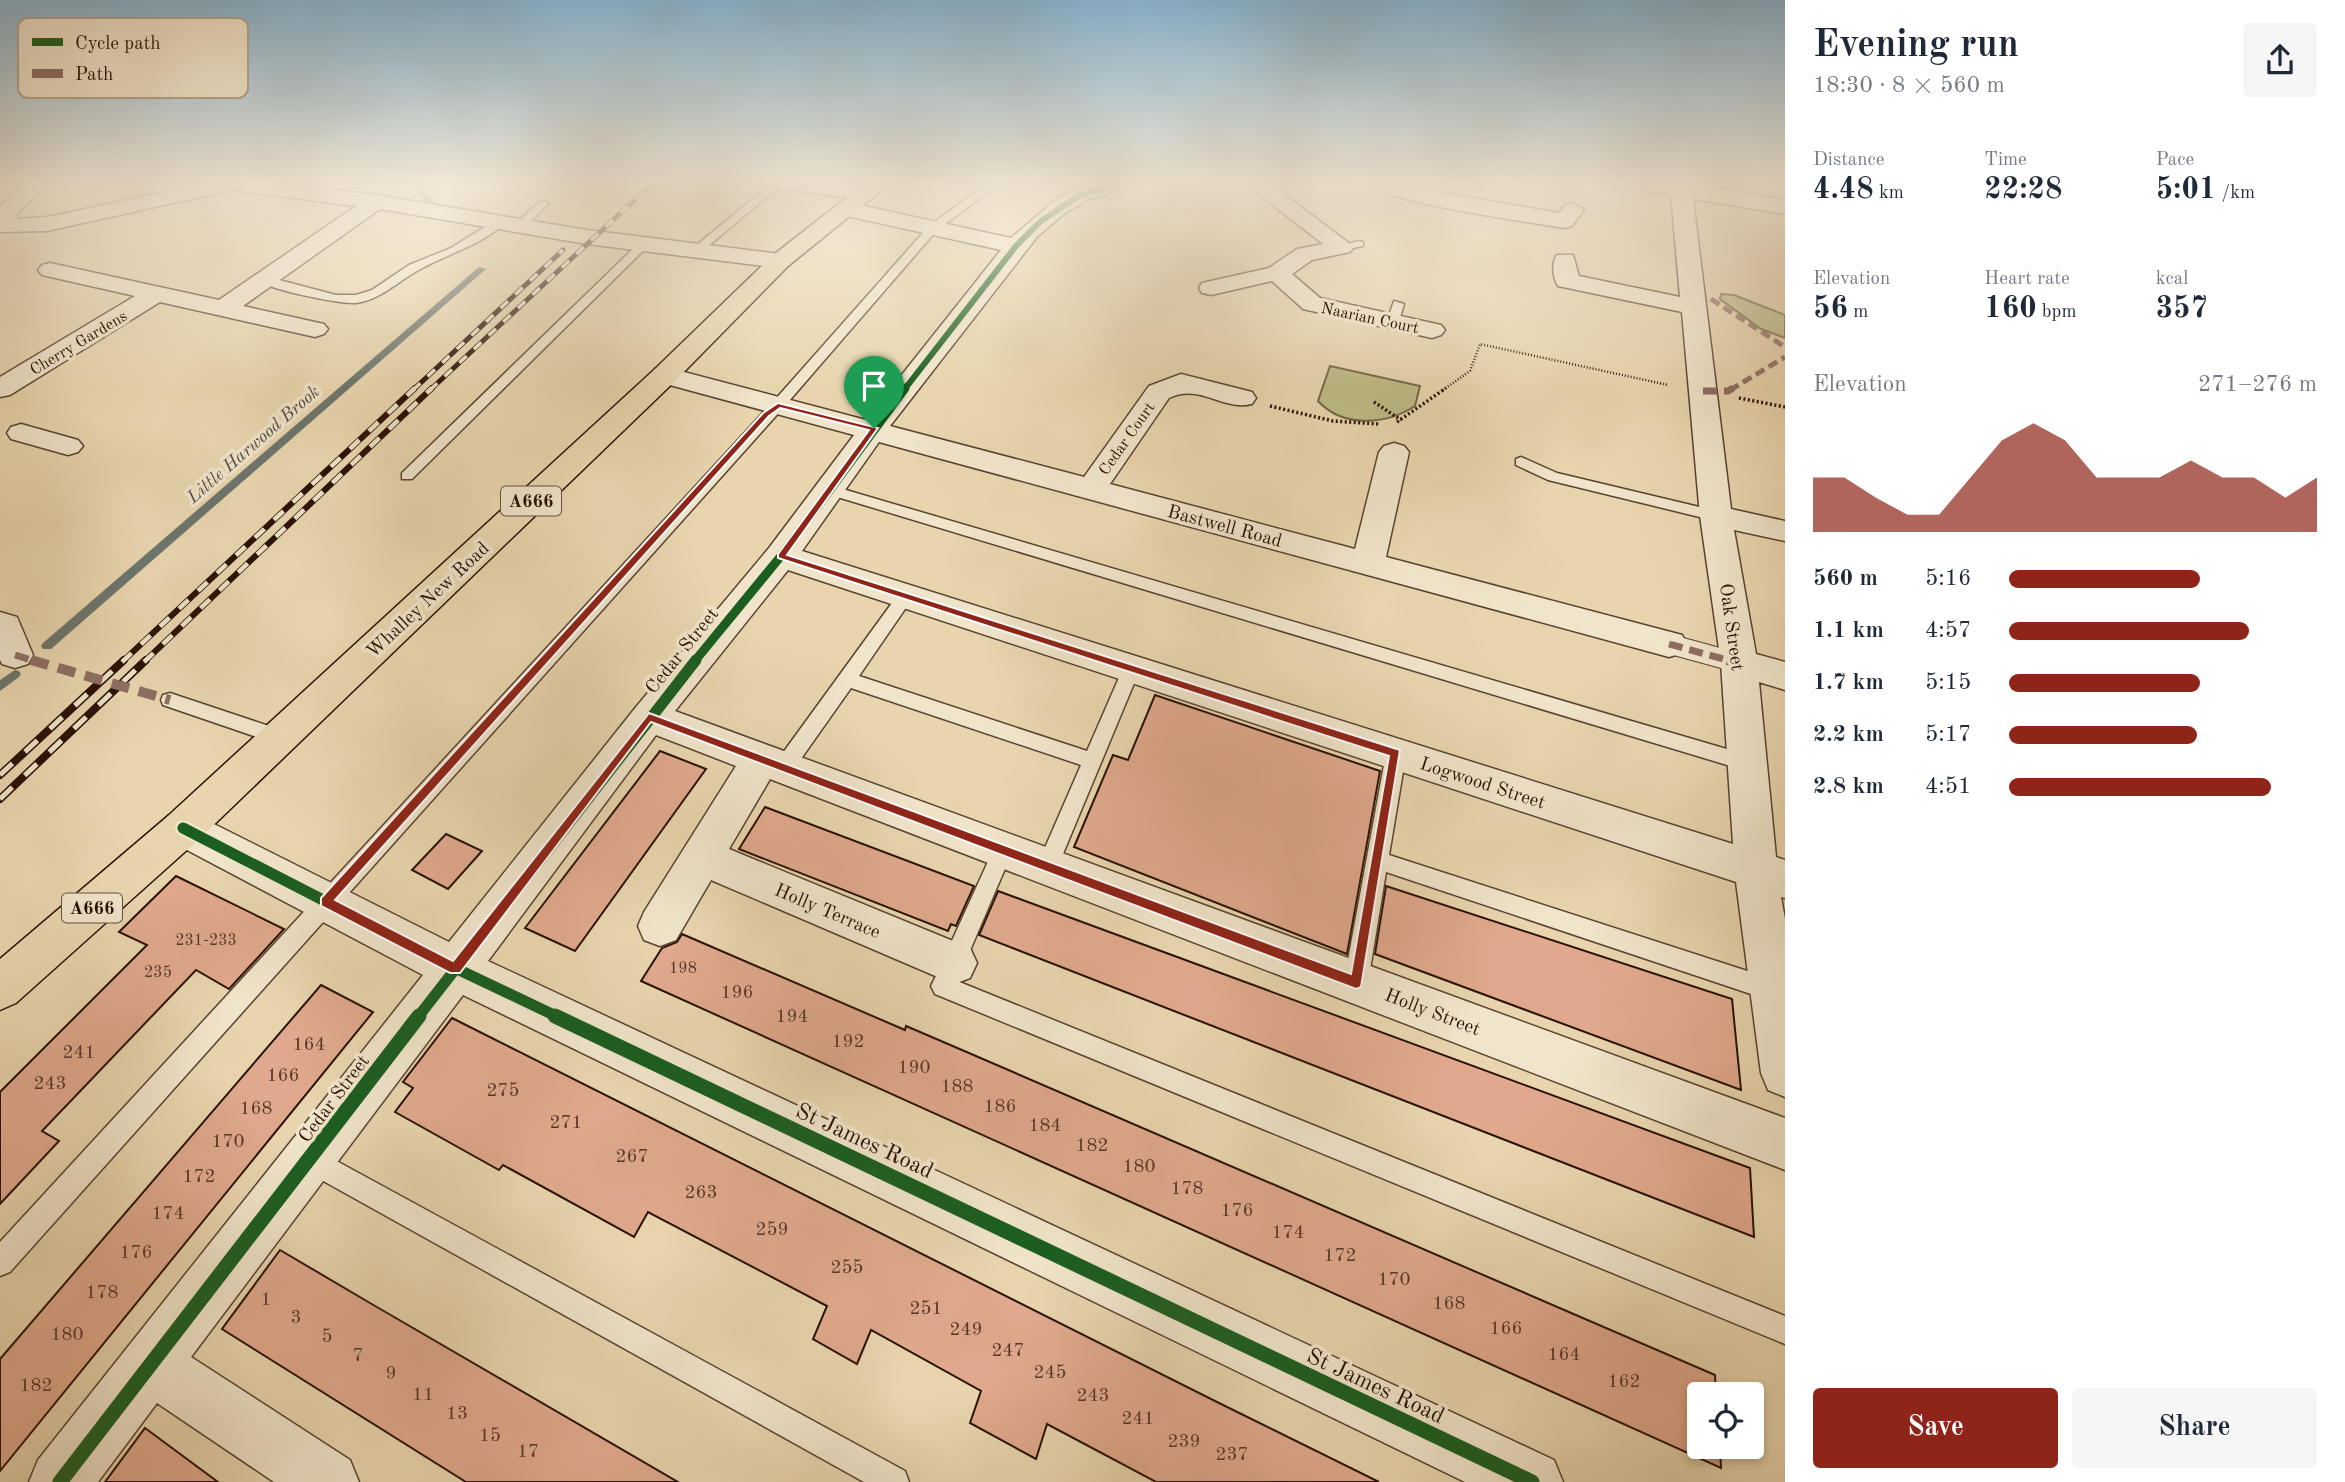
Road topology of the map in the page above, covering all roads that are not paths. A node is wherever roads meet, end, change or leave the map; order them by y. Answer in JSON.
{"nodes":[{"id":1,"x":301,"y":250,"type":"edge"},
{"id":2,"x":455,"y":250,"type":"edge"},
{"id":3,"x":639,"y":250,"type":"edge"},
{"id":4,"x":698,"y":250,"type":"edge"},
{"id":5,"x":794,"y":250,"type":"edge"},
{"id":6,"x":914,"y":250,"type":"edge"},
{"id":7,"x":1013,"y":250,"type":"edge"},
{"id":8,"x":1324,"y":250,"type":"edge"},
{"id":9,"x":1688,"y":250,"type":"edge"},
{"id":10,"x":1565,"y":260,"type":"dead end"},
{"id":11,"x":780,"y":261,"type":"junction"},
{"id":12,"x":50,"y":270,"type":"dead end"},
{"id":13,"x":1277,"y":273,"type":"junction"},
{"id":14,"x":264,"y":280,"type":"junction"},
{"id":15,"x":1211,"y":288,"type":"dead end"},
{"id":16,"x":156,"y":294,"type":"junction"},
{"id":17,"x":1694,"y":307,"type":"junction"},
{"id":18,"x":222,"y":309,"type":"junction"},
{"id":19,"x":315,"y":329,"type":"dead end"},
{"id":20,"x":1432,"y":330,"type":"dead end"},
{"id":21,"x":666,"y":375,"type":"junction"},
{"id":22,"x":0,"y":389,"type":"edge"},
{"id":23,"x":1242,"y":398,"type":"road end"},
{"id":24,"x":778,"y":405,"type":"junction"},
{"id":25,"x":874,"y":428,"type":"junction"},
{"id":26,"x":1390,"y":433,"type":"road end"},
{"id":27,"x":7,"y":436,"type":"edge"},
{"id":28,"x":68,"y":446,"type":"dead end"},
{"id":29,"x":1521,"y":462,"type":"dead end"},
{"id":30,"x":407,"y":477,"type":"dead end"},
{"id":31,"x":1092,"y":488,"type":"junction"},
{"id":32,"x":829,"y":490,"type":"junction"},
{"id":33,"x":1716,"y":516,"type":"junction"},
{"id":34,"x":1785,"y":531,"type":"edge"},
{"id":35,"x":781,"y":556,"type":"junction"},
{"id":36,"x":1368,"y":564,"type":"junction"},
{"id":37,"x":906,"y":596,"type":"junction"},
{"id":38,"x":0,"y":624,"type":"edge"},
{"id":39,"x":1669,"y":644,"type":"joint"},
{"id":40,"x":15,"y":655,"type":"dead end"},
{"id":41,"x":1739,"y":663,"type":"junction"},
{"id":42,"x":1131,"y":669,"type":"junction"},
{"id":43,"x":1785,"y":676,"type":"edge"},
{"id":44,"x":846,"y":679,"type":"junction"},
{"id":45,"x":170,"y":700,"type":"dead end"},
{"id":46,"x":649,"y":717,"type":"junction"},
{"id":47,"x":280,"y":737,"type":"junction"},
{"id":48,"x":1396,"y":754,"type":"junction"},
{"id":49,"x":1092,"y":761,"type":"junction"},
{"id":50,"x":772,"y":763,"type":"junction"},
{"id":51,"x":1747,"y":763,"type":"junction"},
{"id":52,"x":183,"y":828,"type":"junction"},
{"id":53,"x":1003,"y":849,"type":"junction"},
{"id":54,"x":702,"y":857,"type":"junction"},
{"id":55,"x":1377,"y":860,"type":"junction"},
{"id":56,"x":1048,"y":866,"type":"junction"},
{"id":57,"x":1771,"y":874,"type":"edge"},
{"id":58,"x":325,"y":902,"type":"junction"},
{"id":59,"x":660,"y":926,"type":"dead end"},
{"id":60,"x":954,"y":963,"type":"junction"},
{"id":61,"x":455,"y":968,"type":"junction"},
{"id":62,"x":1356,"y":982,"type":"junction"},
{"id":63,"x":0,"y":988,"type":"edge"},
{"id":64,"x":1774,"y":991,"type":"junction"},
{"id":65,"x":1785,"y":1073,"type":"edge"},
{"id":66,"x":1785,"y":1144,"type":"edge"},
{"id":67,"x":309,"y":1159,"type":"junction"},
{"id":68,"x":0,"y":1262,"type":"edge"},
{"id":69,"x":1785,"y":1330,"type":"edge"},
{"id":70,"x":151,"y":1366,"type":"junction"},
{"id":71,"x":60,"y":1482,"type":"edge"},
{"id":72,"x":328,"y":1482,"type":"edge"},
{"id":73,"x":894,"y":1482,"type":"edge"},
{"id":74,"x":1532,"y":1482,"type":"edge"}],
"edges":[{"from":1,"to":14,"type":"street"},
{"from":2,"to":14,"type":"lane"},
{"from":3,"to":30,"type":"lane"},
{"from":4,"to":11,"type":"street"},
{"from":5,"to":11,"type":"highway","name":"Whalley New Road","number":"A666"},
{"from":6,"to":24,"type":"lane"},
{"from":7,"to":25,"type":"street","name":"Cedar Street"},
{"from":8,"to":13,"type":"street"},
{"from":9,"to":17,"type":"street","name":"Oak Street"},
{"from":10,"to":17,"type":"street"},
{"from":11,"to":21,"type":"highway","name":"Whalley New Road","number":"A666"},
{"from":12,"to":16,"type":"street"},
{"from":13,"to":15,"type":"street"},
{"from":13,"to":20,"type":"street","name":"Naarian Court"},
{"from":14,"to":18,"type":"street"},
{"from":16,"to":18,"type":"street"},
{"from":16,"to":22,"type":"street","name":"Cherry Gardens"},
{"from":17,"to":33,"type":"street","name":"Oak Street"},
{"from":18,"to":19,"type":"street"},
{"from":21,"to":24,"type":"street","name":"Bastwell Road"},
{"from":21,"to":47,"type":"highway","name":"Whalley New Road","number":"A666"},
{"from":23,"to":31,"type":"street","name":"Cedar Court"},
{"from":24,"to":25,"type":"street","name":"Bastwell Road"},
{"from":24,"to":58,"type":"lane"},
{"from":25,"to":31,"type":"street","name":"Bastwell Road"},
{"from":25,"to":32,"type":"street","name":"Cedar Street"},
{"from":26,"to":36,"type":"street"},
{"from":27,"to":28,"type":"street"},
{"from":29,"to":33,"type":"lane"},
{"from":31,"to":36,"type":"street","name":"Bastwell Road"},
{"from":32,"to":35,"type":"street","name":"Cedar Street"},
{"from":32,"to":51,"type":"lane"},
{"from":33,"to":34,"type":"street"},
{"from":33,"to":41,"type":"street","name":"Oak Street"},
{"from":35,"to":37,"type":"street","name":"Logwood Street"},
{"from":35,"to":46,"type":"street","name":"Cedar Street"},
{"from":36,"to":39,"type":"street","name":"Bastwell Road"},
{"from":37,"to":42,"type":"street","name":"Logwood Street"},
{"from":37,"to":44,"type":"lane"},
{"from":38,"to":40,"type":"street"},
{"from":39,"to":41,"type":"street","name":"Bastwell Road"},
{"from":41,"to":43,"type":"street","name":"Bastwell Road"},
{"from":41,"to":51,"type":"street","name":"Oak Street"},
{"from":42,"to":48,"type":"street","name":"Logwood Street"},
{"from":42,"to":49,"type":"lane"},
{"from":44,"to":49,"type":"lane"},
{"from":44,"to":50,"type":"lane"},
{"from":45,"to":47,"type":"lane"},
{"from":46,"to":50,"type":"street","name":"Holly Street"},
{"from":46,"to":61,"type":"street","name":"Cedar Street"},
{"from":47,"to":52,"type":"highway","name":"Whalley New Road","number":"A666"},
{"from":48,"to":55,"type":"lane"},
{"from":48,"to":57,"type":"street","name":"Logwood Street"},
{"from":49,"to":56,"type":"lane"},
{"from":50,"to":53,"type":"street","name":"Holly Street"},
{"from":50,"to":54,"type":"street"},
{"from":51,"to":57,"type":"street","name":"Oak Street"},
{"from":52,"to":58,"type":"street","name":"St James Road"},
{"from":52,"to":63,"type":"highway","name":"Whalley New Road","number":"A666"},
{"from":53,"to":56,"type":"street","name":"Holly Street"},
{"from":53,"to":60,"type":"lane"},
{"from":54,"to":59,"type":"street"},
{"from":54,"to":60,"type":"street","name":"Holly Terrace"},
{"from":55,"to":62,"type":"lane"},
{"from":55,"to":64,"type":"lane"},
{"from":56,"to":62,"type":"street","name":"Holly Street"},
{"from":57,"to":64,"type":"street","name":"Oak Street"},
{"from":58,"to":61,"type":"street","name":"St James Road"},
{"from":58,"to":68,"type":"lane"},
{"from":60,"to":69,"type":"lane"},
{"from":61,"to":67,"type":"street","name":"Cedar Street"},
{"from":61,"to":74,"type":"street","name":"St James Road"},
{"from":62,"to":66,"type":"street","name":"Holly Street"},
{"from":64,"to":65,"type":"street","name":"Oak Street"},
{"from":67,"to":70,"type":"street","name":"Cedar Street"},
{"from":67,"to":73,"type":"lane"},
{"from":70,"to":71,"type":"street","name":"Cedar Street"},
{"from":70,"to":72,"type":"street"}]}
